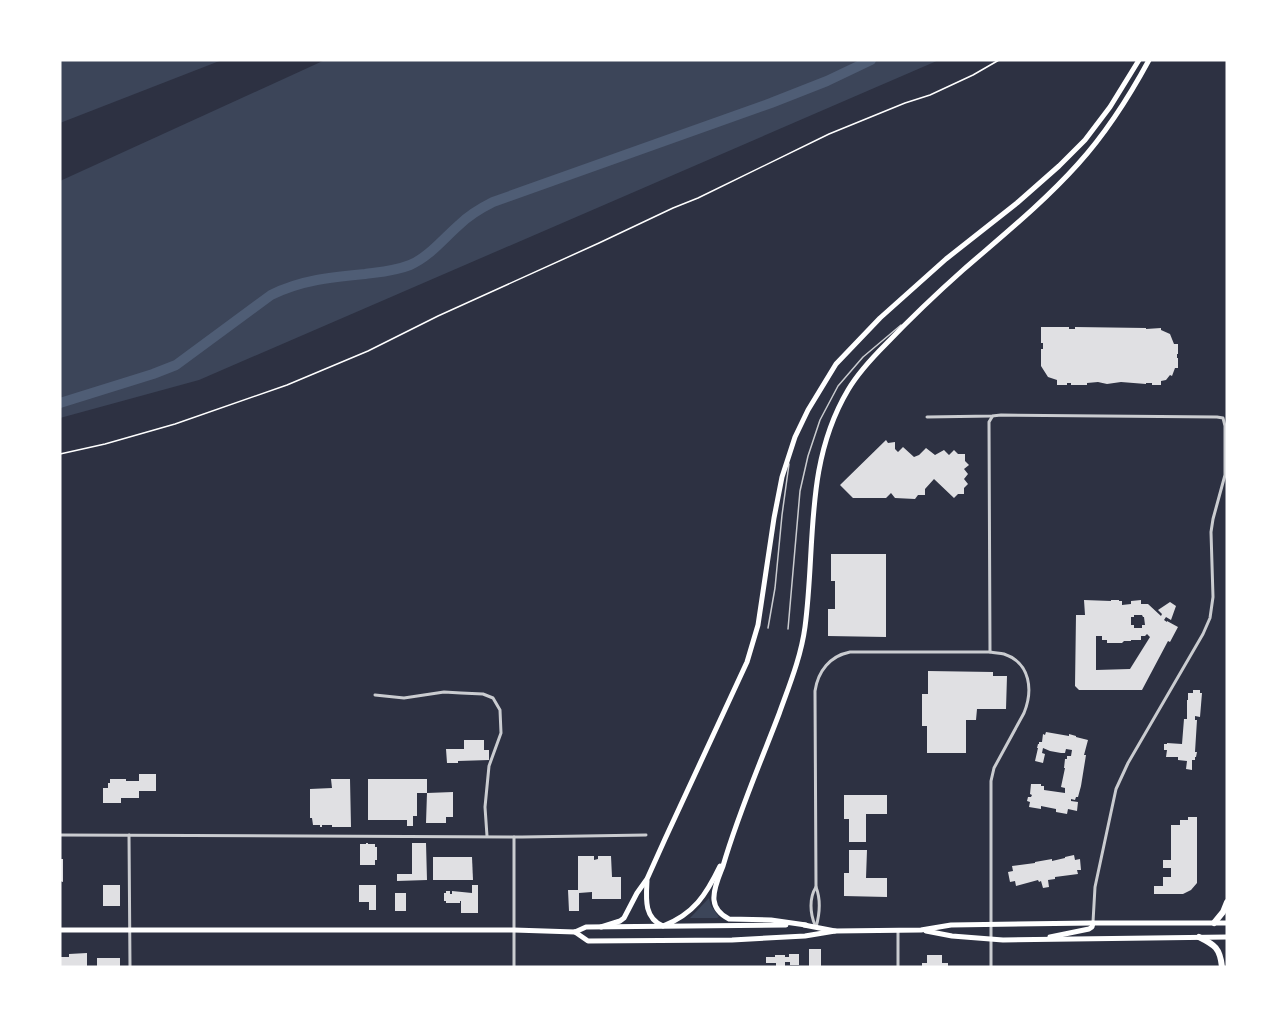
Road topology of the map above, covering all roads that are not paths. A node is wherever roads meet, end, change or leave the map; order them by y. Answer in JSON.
{"nodes":[{"id":1,"x":1139,"y":60,"type":"edge"},
{"id":2,"x":1149,"y":60,"type":"edge"},
{"id":3,"x":915,"y":313,"type":"junction"},
{"id":4,"x":992,"y":416,"type":"junction"},
{"id":5,"x":927,"y":417,"type":"dead end"},
{"id":6,"x":795,"y":437,"type":"junction"},
{"id":7,"x":768,"y":628,"type":"dead end"},
{"id":8,"x":788,"y":629,"type":"dead end"},
{"id":9,"x":990,"y":652,"type":"junction"},
{"id":10,"x":375,"y":695,"type":"dead end"},
{"id":11,"x":60,"y":835,"type":"edge"},
{"id":12,"x":129,"y":835,"type":"junction"},
{"id":13,"x":646,"y":835,"type":"dead end"},
{"id":14,"x":487,"y":836,"type":"junction"},
{"id":15,"x":514,"y":836,"type":"junction"},
{"id":16,"x":728,"y":848,"type":"junction"},
{"id":17,"x":647,"y":879,"type":"junction"},
{"id":18,"x":816,"y":886,"type":"junction"},
{"id":19,"x":1227,"y":902,"type":"edge"},
{"id":20,"x":1093,"y":923,"type":"junction"},
{"id":21,"x":1214,"y":923,"type":"junction"},
{"id":22,"x":1227,"y":923,"type":"edge"},
{"id":23,"x":806,"y":925,"type":"junction"},
{"id":24,"x":991,"y":925,"type":"junction"},
{"id":25,"x":663,"y":926,"type":"junction"},
{"id":26,"x":601,"y":927,"type":"junction"},
{"id":27,"x":816,"y":927,"type":"junction"},
{"id":28,"x":60,"y":930,"type":"edge"},
{"id":29,"x":130,"y":930,"type":"junction"},
{"id":30,"x":514,"y":930,"type":"junction"},
{"id":31,"x":898,"y":930,"type":"junction"},
{"id":32,"x":921,"y":930,"type":"junction"},
{"id":33,"x":835,"y":931,"type":"junction"},
{"id":34,"x":575,"y":932,"type":"junction"},
{"id":35,"x":816,"y":934,"type":"junction"},
{"id":36,"x":1199,"y":937,"type":"junction"},
{"id":37,"x":1227,"y":937,"type":"edge"},
{"id":38,"x":991,"y":939,"type":"junction"},
{"id":39,"x":1036,"y":939,"type":"junction"},
{"id":40,"x":663,"y":940,"type":"junction"},
{"id":41,"x":130,"y":967,"type":"edge"},
{"id":42,"x":513,"y":967,"type":"edge"},
{"id":43,"x":898,"y":967,"type":"edge"},
{"id":44,"x":991,"y":967,"type":"edge"},
{"id":45,"x":1222,"y":967,"type":"edge"}],
"edges":[{"from":1,"to":6,"type":"main road"},
{"from":2,"to":3,"type":"main road"},
{"from":3,"to":8,"type":"lane"},
{"from":3,"to":16,"type":"main road"},
{"from":4,"to":5,"type":"street"},
{"from":4,"to":9,"type":"street"},
{"from":4,"to":20,"type":"street"},
{"from":6,"to":7,"type":"lane"},
{"from":6,"to":17,"type":"main road"},
{"from":9,"to":18,"type":"street"},
{"from":9,"to":24,"type":"street"},
{"from":10,"to":14,"type":"street"},
{"from":11,"to":12,"type":"street"},
{"from":12,"to":14,"type":"street"},
{"from":12,"to":29,"type":"street"},
{"from":13,"to":15,"type":"street"},
{"from":14,"to":15,"type":"street"},
{"from":15,"to":30,"type":"street"},
{"from":16,"to":23,"type":"main road"},
{"from":16,"to":25,"type":"main road"},
{"from":17,"to":25,"type":"main road"},
{"from":17,"to":26,"type":"main road"},
{"from":18,"to":27,"type":"street"},
{"from":18,"to":27,"type":"street"},
{"from":19,"to":21,"type":"highway"},
{"from":20,"to":21,"type":"main road"},
{"from":20,"to":24,"type":"main road"},
{"from":20,"to":39,"type":"main road"},
{"from":21,"to":22,"type":"main road"},
{"from":23,"to":25,"type":"main road"},
{"from":23,"to":27,"type":"main road"},
{"from":24,"to":32,"type":"main road"},
{"from":24,"to":38,"type":"street"},
{"from":25,"to":26,"type":"main road"},
{"from":25,"to":40,"type":"main road"},
{"from":26,"to":34,"type":"main road"},
{"from":27,"to":33,"type":"main road"},
{"from":27,"to":35,"type":"street"},
{"from":28,"to":29,"type":"main road"},
{"from":29,"to":30,"type":"main road"},
{"from":29,"to":41,"type":"street"},
{"from":30,"to":34,"type":"main road"},
{"from":30,"to":42,"type":"street"},
{"from":31,"to":32,"type":"main road"},
{"from":31,"to":33,"type":"main road"},
{"from":31,"to":43,"type":"street"},
{"from":32,"to":38,"type":"main road"},
{"from":33,"to":35,"type":"main road"},
{"from":34,"to":40,"type":"main road"},
{"from":35,"to":40,"type":"main road"},
{"from":36,"to":37,"type":"main road"},
{"from":36,"to":39,"type":"main road"},
{"from":36,"to":45,"type":"highway"},
{"from":38,"to":39,"type":"main road"},
{"from":38,"to":44,"type":"street"}]}
